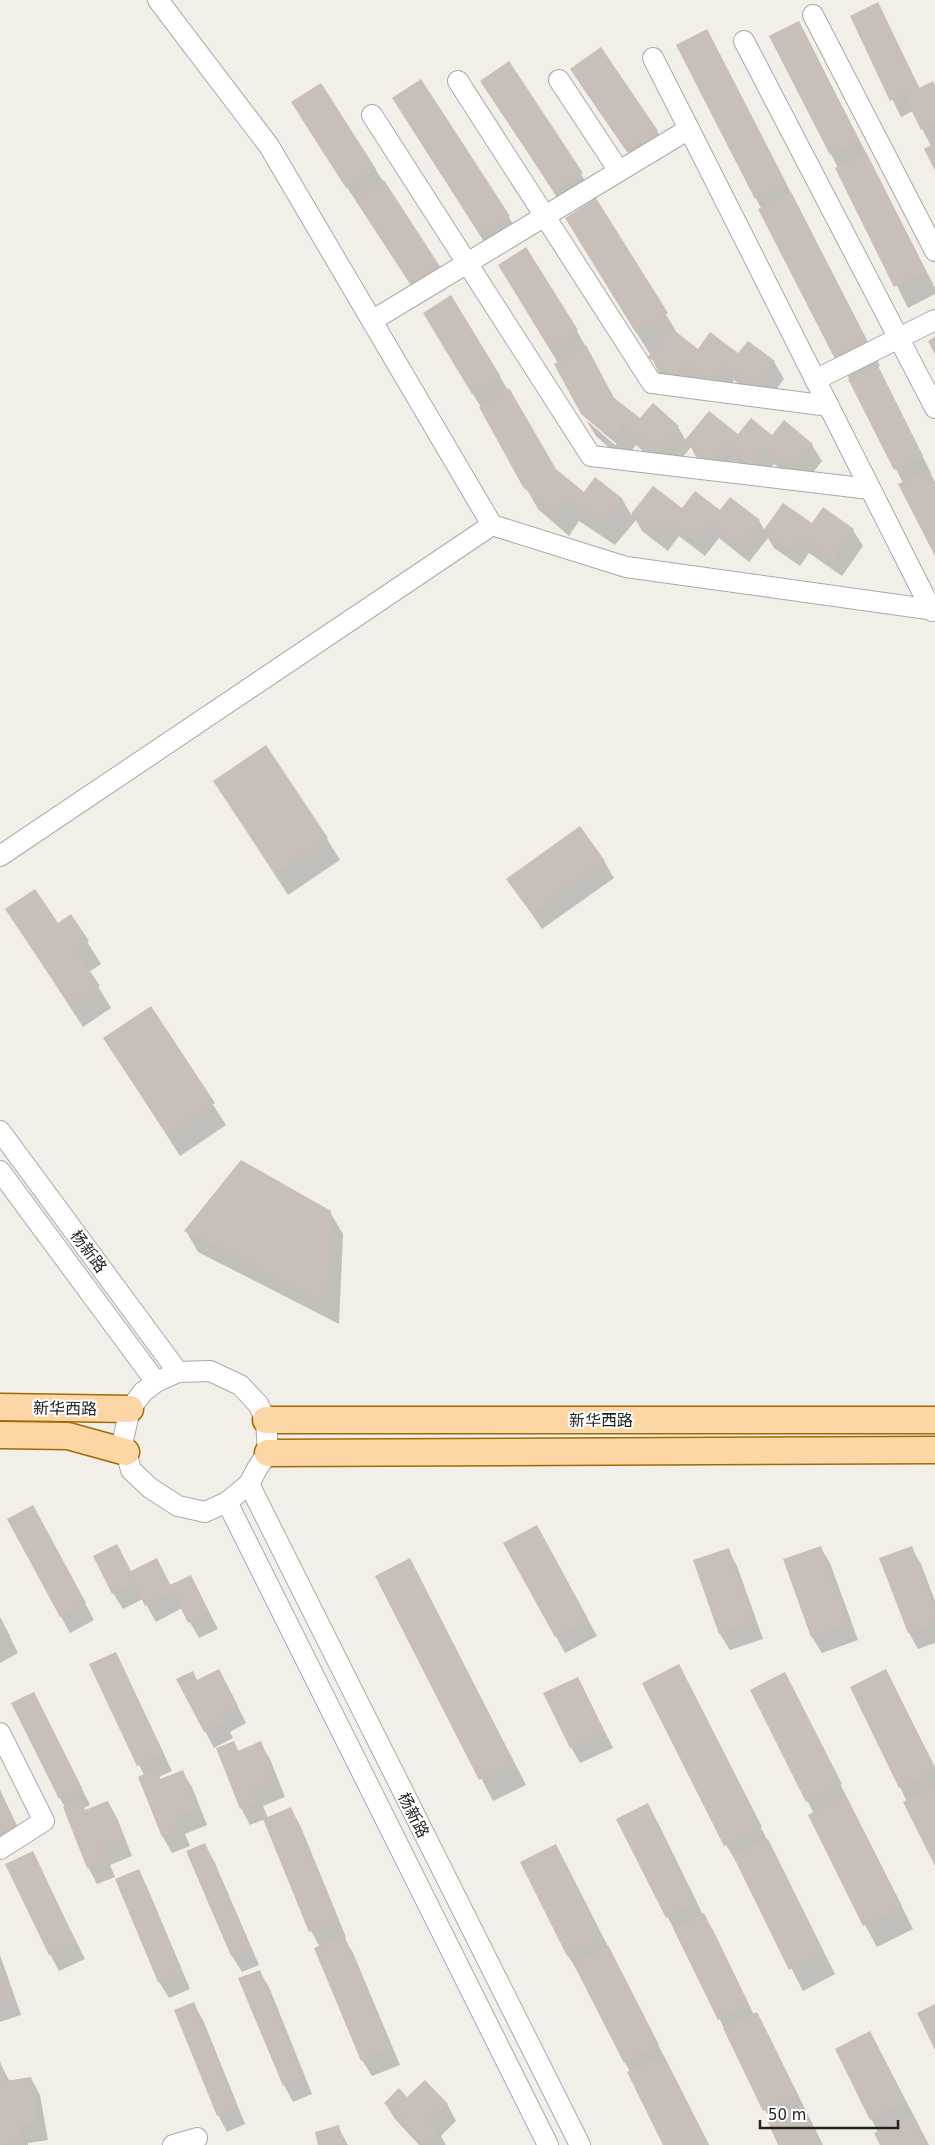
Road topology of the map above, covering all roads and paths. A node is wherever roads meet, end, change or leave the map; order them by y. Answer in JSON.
{"nodes":[{"id":1,"x":158,"y":0,"type":"edge"},
{"id":2,"x":814,"y":14,"type":"dead end"},
{"id":3,"x":744,"y":41,"type":"dead end"},
{"id":4,"x":653,"y":58,"type":"dead end"},
{"id":5,"x":559,"y":80,"type":"dead end"},
{"id":6,"x":458,"y":81,"type":"dead end"},
{"id":7,"x":372,"y":115,"type":"dead end"},
{"id":8,"x":688,"y":129,"type":"junction"},
{"id":9,"x":619,"y":171,"type":"junction"},
{"id":10,"x":544,"y":217,"type":"junction"},
{"id":11,"x":935,"y":251,"type":"edge"},
{"id":12,"x":467,"y":263,"type":"junction"},
{"id":13,"x":373,"y":320,"type":"junction"},
{"id":14,"x":935,"y":320,"type":"edge"},
{"id":15,"x":899,"y":338,"type":"junction"},
{"id":16,"x":815,"y":380,"type":"junction"},
{"id":17,"x":829,"y":406,"type":"junction"},
{"id":18,"x":935,"y":408,"type":"edge"},
{"id":19,"x":870,"y":489,"type":"junction"},
{"id":20,"x":492,"y":525,"type":"junction"},
{"id":21,"x":933,"y":610,"type":"edge"},
{"id":22,"x":0,"y":856,"type":"edge"},
{"id":23,"x":0,"y":1131,"type":"edge"},
{"id":24,"x":0,"y":1171,"type":"edge"},
{"id":25,"x":178,"y":1372,"type":"junction"},
{"id":26,"x":156,"y":1382,"type":"junction"},
{"id":27,"x":0,"y":1407,"type":"edge"},
{"id":28,"x":130,"y":1409,"type":"junction"},
{"id":29,"x":266,"y":1420,"type":"junction"},
{"id":30,"x":935,"y":1420,"type":"edge"},
{"id":31,"x":0,"y":1435,"type":"edge"},
{"id":32,"x":935,"y":1450,"type":"edge"},
{"id":33,"x":126,"y":1452,"type":"junction"},
{"id":34,"x":268,"y":1453,"type":"junction"},
{"id":35,"x":250,"y":1484,"type":"junction"},
{"id":36,"x":228,"y":1502,"type":"junction"},
{"id":37,"x":0,"y":1733,"type":"edge"},
{"id":38,"x":0,"y":1849,"type":"edge"},
{"id":39,"x":197,"y":2138,"type":"dead end"},
{"id":40,"x":173,"y":2145,"type":"edge"},
{"id":41,"x":548,"y":2145,"type":"edge"},
{"id":42,"x":580,"y":2145,"type":"edge"}],
"edges":[{"from":1,"to":13,"type":"street"},
{"from":2,"to":11,"type":"street"},
{"from":3,"to":15,"type":"street"},
{"from":4,"to":8,"type":"street"},
{"from":5,"to":9,"type":"street"},
{"from":6,"to":10,"type":"street"},
{"from":7,"to":12,"type":"street"},
{"from":8,"to":9,"type":"street"},
{"from":8,"to":16,"type":"street"},
{"from":9,"to":10,"type":"street"},
{"from":10,"to":12,"type":"street"},
{"from":10,"to":17,"type":"street"},
{"from":12,"to":13,"type":"street"},
{"from":12,"to":19,"type":"street"},
{"from":13,"to":20,"type":"street"},
{"from":14,"to":15,"type":"street"},
{"from":15,"to":16,"type":"street"},
{"from":15,"to":18,"type":"street"},
{"from":16,"to":17,"type":"street"},
{"from":17,"to":19,"type":"street"},
{"from":19,"to":21,"type":"street"},
{"from":20,"to":21,"type":"street"},
{"from":20,"to":22,"type":"street"},
{"from":23,"to":25,"type":"street","name":"杨新路"},
{"from":24,"to":26,"type":"street","name":"杨新路"},
{"from":25,"to":26,"type":"street"},
{"from":25,"to":29,"type":"street"},
{"from":26,"to":28,"type":"street"},
{"from":27,"to":28,"type":"main road","name":"新华西路"},
{"from":28,"to":33,"type":"street"},
{"from":29,"to":30,"type":"main road","name":"新华西路"},
{"from":29,"to":34,"type":"street"},
{"from":31,"to":33,"type":"main road","name":"新华西路"},
{"from":32,"to":34,"type":"main road","name":"新华西路"},
{"from":33,"to":36,"type":"street"},
{"from":34,"to":35,"type":"street"},
{"from":35,"to":36,"type":"street"},
{"from":35,"to":42,"type":"street","name":"杨新路"},
{"from":36,"to":41,"type":"street","name":"杨新路"},
{"from":37,"to":38,"type":"street"},
{"from":39,"to":40,"type":"street"}]}
